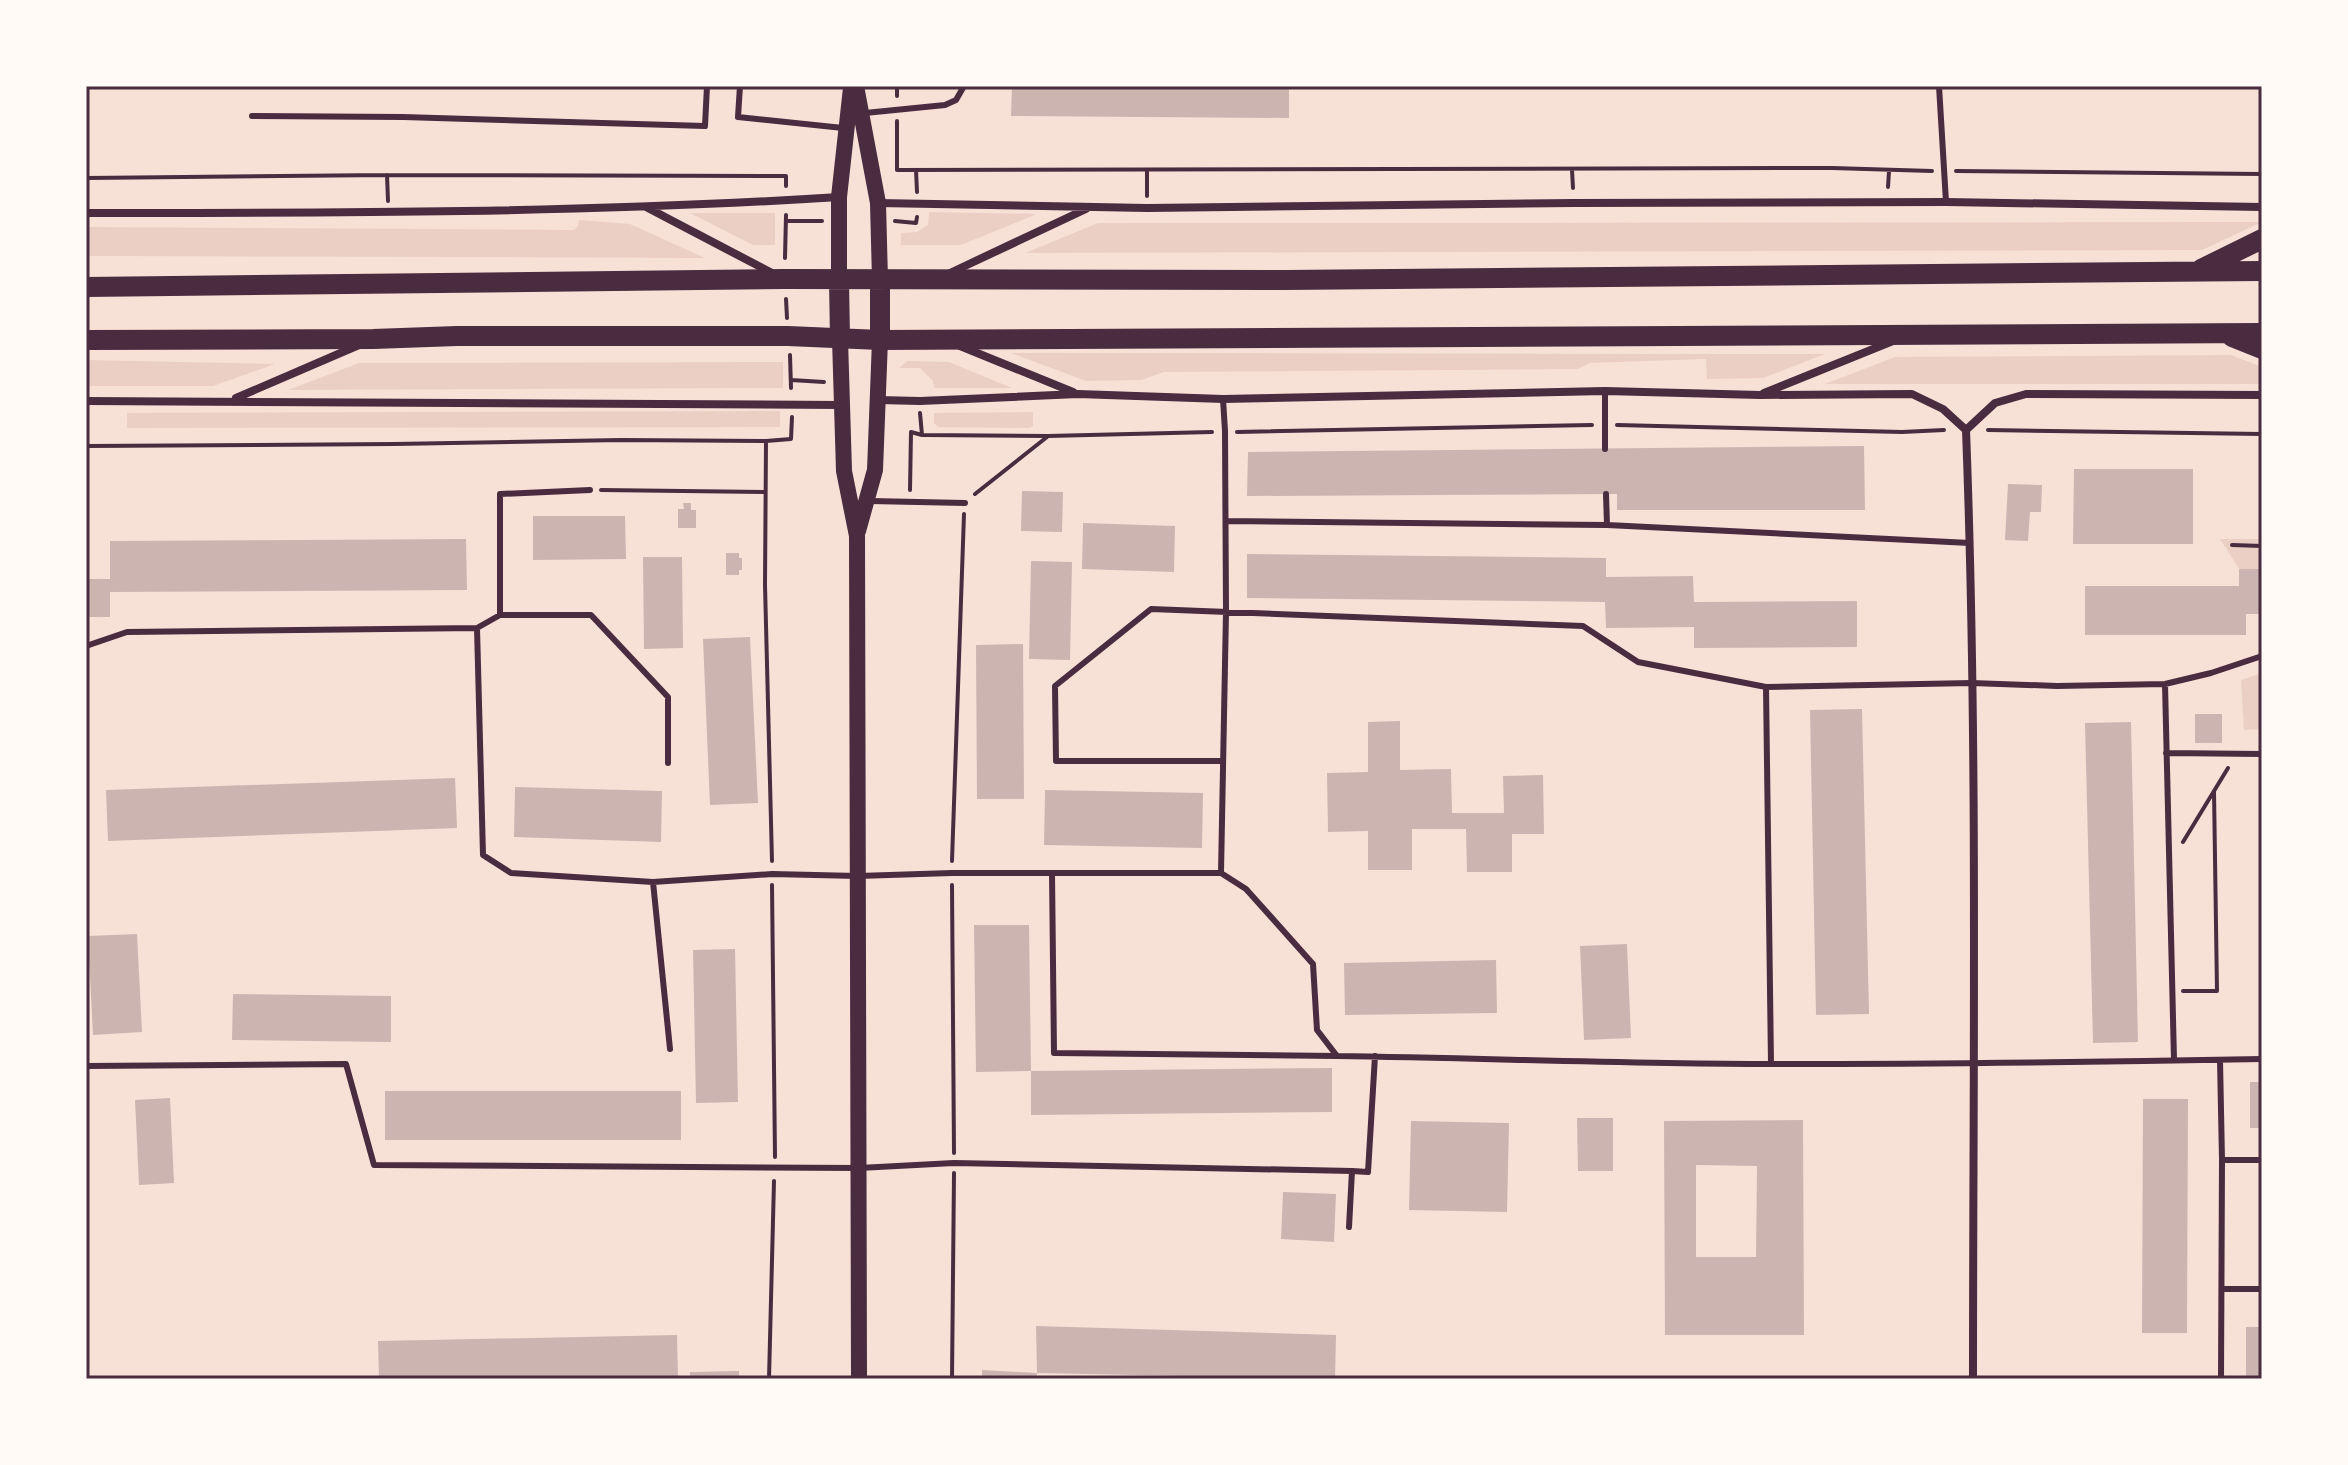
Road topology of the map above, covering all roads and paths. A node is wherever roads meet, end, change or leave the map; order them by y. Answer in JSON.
{"nodes":[{"id":1,"x":707,"y":86,"type":"edge"},
{"id":2,"x":740,"y":86,"type":"edge"},
{"id":3,"x":853,"y":86,"type":"edge"},
{"id":4,"x":897,"y":86,"type":"edge"},
{"id":5,"x":964,"y":86,"type":"edge"},
{"id":6,"x":1939,"y":86,"type":"edge"},
{"id":7,"x":897,"y":110,"type":"junction"},
{"id":8,"x":861,"y":114,"type":"junction"},
{"id":9,"x":252,"y":116,"type":"dead end"},
{"id":10,"x":846,"y":128,"type":"junction"},
{"id":11,"x":916,"y":170,"type":"junction"},
{"id":12,"x":1147,"y":170,"type":"junction"},
{"id":13,"x":1572,"y":170,"type":"junction"},
{"id":14,"x":1889,"y":171,"type":"junction"},
{"id":15,"x":1929,"y":171,"type":"dead end"},
{"id":16,"x":1967,"y":172,"type":"dead end"},
{"id":17,"x":2262,"y":174,"type":"edge"},
{"id":18,"x":387,"y":175,"type":"junction"},
{"id":19,"x":86,"y":178,"type":"edge"},
{"id":20,"x":1572,"y":185,"type":"dead end"},
{"id":21,"x":1888,"y":187,"type":"dead end"},
{"id":22,"x":917,"y":188,"type":"dead end"},
{"id":23,"x":786,"y":189,"type":"dead end"},
{"id":24,"x":1147,"y":190,"type":"dead end"},
{"id":25,"x":388,"y":191,"type":"dead end"},
{"id":26,"x":839,"y":197,"type":"junction"},
{"id":27,"x":1946,"y":202,"type":"junction"},
{"id":28,"x":878,"y":203,"type":"junction"},
{"id":29,"x":646,"y":206,"type":"junction"},
{"id":30,"x":1090,"y":207,"type":"junction"},
{"id":31,"x":2262,"y":207,"type":"edge"},
{"id":32,"x":86,"y":213,"type":"edge"},
{"id":33,"x":830,"y":221,"type":"dead end"},
{"id":34,"x":2262,"y":239,"type":"edge"},
{"id":35,"x":2197,"y":271,"type":"junction"},
{"id":36,"x":2262,"y":271,"type":"edge"},
{"id":37,"x":784,"y":279,"type":"junction"},
{"id":38,"x":839,"y":280,"type":"junction"},
{"id":39,"x":880,"y":280,"type":"junction"},
{"id":40,"x":935,"y":280,"type":"junction"},
{"id":41,"x":86,"y":287,"type":"edge"},
{"id":42,"x":2262,"y":333,"type":"edge"},
{"id":43,"x":2224,"y":334,"type":"junction"},
{"id":44,"x":1908,"y":335,"type":"junction"},
{"id":45,"x":788,"y":336,"type":"junction"},
{"id":46,"x":940,"y":338,"type":"junction"},
{"id":47,"x":373,"y":339,"type":"junction"},
{"id":48,"x":840,"y":339,"type":"junction"},
{"id":49,"x":86,"y":340,"type":"edge"},
{"id":50,"x":880,"y":340,"type":"junction"},
{"id":51,"x":2262,"y":349,"type":"edge"},
{"id":52,"x":791,"y":380,"type":"junction"},
{"id":53,"x":831,"y":382,"type":"dead end"},
{"id":54,"x":791,"y":388,"type":"dead end"},
{"id":55,"x":1605,"y":391,"type":"junction"},
{"id":56,"x":1078,"y":394,"type":"junction"},
{"id":57,"x":1760,"y":395,"type":"junction"},
{"id":58,"x":2262,"y":395,"type":"edge"},
{"id":59,"x":1223,"y":399,"type":"junction"},
{"id":60,"x":231,"y":400,"type":"junction"},
{"id":61,"x":878,"y":400,"type":"junction"},
{"id":62,"x":86,"y":401,"type":"edge"},
{"id":63,"x":841,"y":405,"type":"junction"},
{"id":64,"x":920,"y":413,"type":"dead end"},
{"id":65,"x":792,"y":416,"type":"dead end"},
{"id":66,"x":1604,"y":425,"type":"junction"},
{"id":67,"x":1966,"y":430,"type":"junction"},
{"id":68,"x":1225,"y":431,"type":"junction"},
{"id":69,"x":2262,"y":434,"type":"edge"},
{"id":70,"x":922,"y":435,"type":"junction"},
{"id":71,"x":1048,"y":436,"type":"junction"},
{"id":72,"x":766,"y":441,"type":"junction"},
{"id":73,"x":86,"y":446,"type":"edge"},
{"id":74,"x":1605,"y":449,"type":"dead end"},
{"id":75,"x":590,"y":490,"type":"joint"},
{"id":76,"x":765,"y":492,"type":"junction"},
{"id":77,"x":1606,"y":494,"type":"dead end"},
{"id":78,"x":866,"y":501,"type":"junction"},
{"id":79,"x":910,"y":502,"type":"junction"},
{"id":80,"x":965,"y":503,"type":"junction"},
{"id":81,"x":1226,"y":521,"type":"junction"},
{"id":82,"x":1607,"y":525,"type":"junction"},
{"id":83,"x":857,"y":536,"type":"junction"},
{"id":84,"x":1970,"y":543,"type":"junction"},
{"id":85,"x":2232,"y":545,"type":"dead end"},
{"id":86,"x":2262,"y":546,"type":"edge"},
{"id":87,"x":1226,"y":612,"type":"junction"},
{"id":88,"x":500,"y":615,"type":"junction"},
{"id":89,"x":477,"y":628,"type":"junction"},
{"id":90,"x":86,"y":646,"type":"edge"},
{"id":91,"x":2262,"y":656,"type":"edge"},
{"id":92,"x":1972,"y":683,"type":"junction"},
{"id":93,"x":2165,"y":684,"type":"junction"},
{"id":94,"x":1766,"y":687,"type":"junction"},
{"id":95,"x":2166,"y":753,"type":"junction"},
{"id":96,"x":2262,"y":754,"type":"edge"},
{"id":97,"x":1223,"y":761,"type":"junction"},
{"id":98,"x":668,"y":763,"type":"dead end"},
{"id":99,"x":2229,"y":766,"type":"dead end"},
{"id":100,"x":2214,"y":791,"type":"junction"},
{"id":101,"x":2169,"y":865,"type":"junction"},
{"id":102,"x":952,"y":873,"type":"junction"},
{"id":103,"x":1052,"y":873,"type":"junction"},
{"id":104,"x":1221,"y":873,"type":"junction"},
{"id":105,"x":772,"y":874,"type":"junction"},
{"id":106,"x":858,"y":876,"type":"junction"},
{"id":107,"x":653,"y":882,"type":"junction"},
{"id":108,"x":2171,"y":992,"type":"junction"},
{"id":109,"x":670,"y":1049,"type":"dead end"},
{"id":110,"x":1337,"y":1056,"type":"junction"},
{"id":111,"x":1375,"y":1056,"type":"junction"},
{"id":112,"x":2262,"y":1059,"type":"edge"},
{"id":113,"x":2174,"y":1060,"type":"junction"},
{"id":114,"x":2220,"y":1060,"type":"junction"},
{"id":115,"x":1973,"y":1062,"type":"junction"},
{"id":116,"x":1771,"y":1064,"type":"junction"},
{"id":117,"x":86,"y":1066,"type":"edge"},
{"id":118,"x":2222,"y":1160,"type":"junction"},
{"id":119,"x":2262,"y":1160,"type":"edge"},
{"id":120,"x":954,"y":1163,"type":"junction"},
{"id":121,"x":775,"y":1166,"type":"junction"},
{"id":122,"x":859,"y":1168,"type":"junction"},
{"id":123,"x":1352,"y":1171,"type":"junction"},
{"id":124,"x":1349,"y":1227,"type":"dead end"},
{"id":125,"x":2222,"y":1289,"type":"junction"},
{"id":126,"x":2262,"y":1289,"type":"edge"},
{"id":127,"x":769,"y":1379,"type":"edge"},
{"id":128,"x":859,"y":1379,"type":"edge"},
{"id":129,"x":952,"y":1379,"type":"edge"},
{"id":130,"x":1973,"y":1379,"type":"edge"},
{"id":131,"x":2221,"y":1379,"type":"edge"}],
"edges":[{"from":1,"to":9,"type":"lane"},
{"from":2,"to":10,"type":"lane"},
{"from":3,"to":8,"type":"main road"},
{"from":3,"to":10,"type":"main road"},
{"from":4,"to":7,"type":"path"},
{"from":5,"to":7,"type":"lane"},
{"from":6,"to":27,"type":"lane"},
{"from":7,"to":8,"type":"lane"},
{"from":7,"to":11,"type":"path"},
{"from":8,"to":28,"type":"main road"},
{"from":10,"to":26,"type":"main road"},
{"from":11,"to":12,"type":"path"},
{"from":11,"to":22,"type":"path"},
{"from":12,"to":13,"type":"path"},
{"from":12,"to":24,"type":"path"},
{"from":13,"to":14,"type":"path"},
{"from":13,"to":20,"type":"path"},
{"from":14,"to":15,"type":"path"},
{"from":14,"to":21,"type":"path"},
{"from":16,"to":17,"type":"path"},
{"from":18,"to":19,"type":"path"},
{"from":18,"to":23,"type":"path"},
{"from":18,"to":25,"type":"path"},
{"from":26,"to":29,"type":"street"},
{"from":26,"to":38,"type":"main road"},
{"from":27,"to":30,"type":"street"},
{"from":27,"to":31,"type":"street"},
{"from":28,"to":30,"type":"street"},
{"from":28,"to":39,"type":"main road"},
{"from":29,"to":32,"type":"street"},
{"from":29,"to":37,"type":"street"},
{"from":30,"to":40,"type":"street"},
{"from":33,"to":37,"type":"path"},
{"from":34,"to":35,"type":"main road"},
{"from":35,"to":36,"type":"main road"},
{"from":35,"to":40,"type":"main road"},
{"from":37,"to":38,"type":"main road"},
{"from":37,"to":41,"type":"main road"},
{"from":37,"to":45,"type":"path"},
{"from":38,"to":39,"type":"main road"},
{"from":38,"to":48,"type":"main road"},
{"from":39,"to":40,"type":"main road"},
{"from":39,"to":50,"type":"main road"},
{"from":42,"to":43,"type":"main road"},
{"from":43,"to":44,"type":"main road"},
{"from":43,"to":51,"type":"main road"},
{"from":44,"to":46,"type":"main road"},
{"from":44,"to":57,"type":"street"},
{"from":45,"to":47,"type":"main road"},
{"from":45,"to":48,"type":"main road"},
{"from":45,"to":52,"type":"path"},
{"from":46,"to":50,"type":"main road"},
{"from":46,"to":56,"type":"street"},
{"from":47,"to":49,"type":"main road"},
{"from":47,"to":60,"type":"street"},
{"from":48,"to":50,"type":"main road"},
{"from":48,"to":63,"type":"main road"},
{"from":50,"to":61,"type":"main road"},
{"from":52,"to":53,"type":"path"},
{"from":52,"to":54,"type":"path"},
{"from":55,"to":57,"type":"street"},
{"from":55,"to":59,"type":"street"},
{"from":55,"to":66,"type":"lane"},
{"from":56,"to":59,"type":"street"},
{"from":56,"to":61,"type":"street"},
{"from":57,"to":67,"type":"street"},
{"from":58,"to":67,"type":"street"},
{"from":59,"to":68,"type":"lane"},
{"from":60,"to":62,"type":"street"},
{"from":60,"to":63,"type":"street"},
{"from":61,"to":78,"type":"main road"},
{"from":63,"to":83,"type":"main road"},
{"from":64,"to":70,"type":"path"},
{"from":65,"to":72,"type":"path"},
{"from":66,"to":67,"type":"path"},
{"from":66,"to":68,"type":"path"},
{"from":66,"to":74,"type":"lane"},
{"from":67,"to":69,"type":"path"},
{"from":67,"to":84,"type":"street"},
{"from":68,"to":71,"type":"path"},
{"from":68,"to":81,"type":"lane"},
{"from":70,"to":71,"type":"path"},
{"from":70,"to":79,"type":"path"},
{"from":71,"to":80,"type":"path"},
{"from":72,"to":73,"type":"path"},
{"from":72,"to":76,"type":"path"},
{"from":75,"to":76,"type":"path"},
{"from":75,"to":88,"type":"lane"},
{"from":76,"to":105,"type":"path"},
{"from":77,"to":82,"type":"lane"},
{"from":78,"to":79,"type":"lane"},
{"from":78,"to":83,"type":"main road"},
{"from":79,"to":80,"type":"lane"},
{"from":80,"to":102,"type":"path"},
{"from":81,"to":82,"type":"lane"},
{"from":81,"to":87,"type":"lane"},
{"from":82,"to":84,"type":"lane"},
{"from":83,"to":106,"type":"main road"},
{"from":84,"to":92,"type":"street"},
{"from":85,"to":86,"type":"path"},
{"from":87,"to":94,"type":"lane"},
{"from":87,"to":97,"type":"lane"},
{"from":87,"to":97,"type":"lane"},
{"from":88,"to":89,"type":"lane"},
{"from":88,"to":98,"type":"lane"},
{"from":89,"to":90,"type":"lane"},
{"from":89,"to":107,"type":"lane"},
{"from":91,"to":93,"type":"lane"},
{"from":92,"to":93,"type":"lane"},
{"from":92,"to":94,"type":"lane"},
{"from":92,"to":115,"type":"street"},
{"from":93,"to":95,"type":"lane"},
{"from":94,"to":116,"type":"lane"},
{"from":95,"to":96,"type":"lane"},
{"from":95,"to":101,"type":"lane"},
{"from":97,"to":104,"type":"lane"},
{"from":99,"to":100,"type":"path"},
{"from":100,"to":101,"type":"path"},
{"from":100,"to":108,"type":"path"},
{"from":101,"to":108,"type":"lane"},
{"from":102,"to":103,"type":"lane"},
{"from":102,"to":106,"type":"lane"},
{"from":102,"to":120,"type":"path"},
{"from":103,"to":104,"type":"lane"},
{"from":103,"to":110,"type":"lane"},
{"from":104,"to":110,"type":"lane"},
{"from":105,"to":106,"type":"lane"},
{"from":105,"to":107,"type":"lane"},
{"from":105,"to":121,"type":"path"},
{"from":106,"to":122,"type":"main road"},
{"from":107,"to":109,"type":"lane"},
{"from":108,"to":113,"type":"lane"},
{"from":110,"to":111,"type":"lane"},
{"from":111,"to":116,"type":"lane"},
{"from":111,"to":123,"type":"lane"},
{"from":112,"to":114,"type":"lane"},
{"from":113,"to":114,"type":"lane"},
{"from":113,"to":115,"type":"lane"},
{"from":114,"to":118,"type":"lane"},
{"from":115,"to":116,"type":"lane"},
{"from":115,"to":130,"type":"street"},
{"from":117,"to":121,"type":"lane"},
{"from":118,"to":119,"type":"lane"},
{"from":118,"to":125,"type":"lane"},
{"from":120,"to":122,"type":"lane"},
{"from":120,"to":123,"type":"lane"},
{"from":120,"to":129,"type":"path"},
{"from":121,"to":122,"type":"lane"},
{"from":121,"to":127,"type":"path"},
{"from":122,"to":128,"type":"main road"},
{"from":123,"to":124,"type":"lane"},
{"from":125,"to":126,"type":"lane"},
{"from":125,"to":131,"type":"lane"}]}
